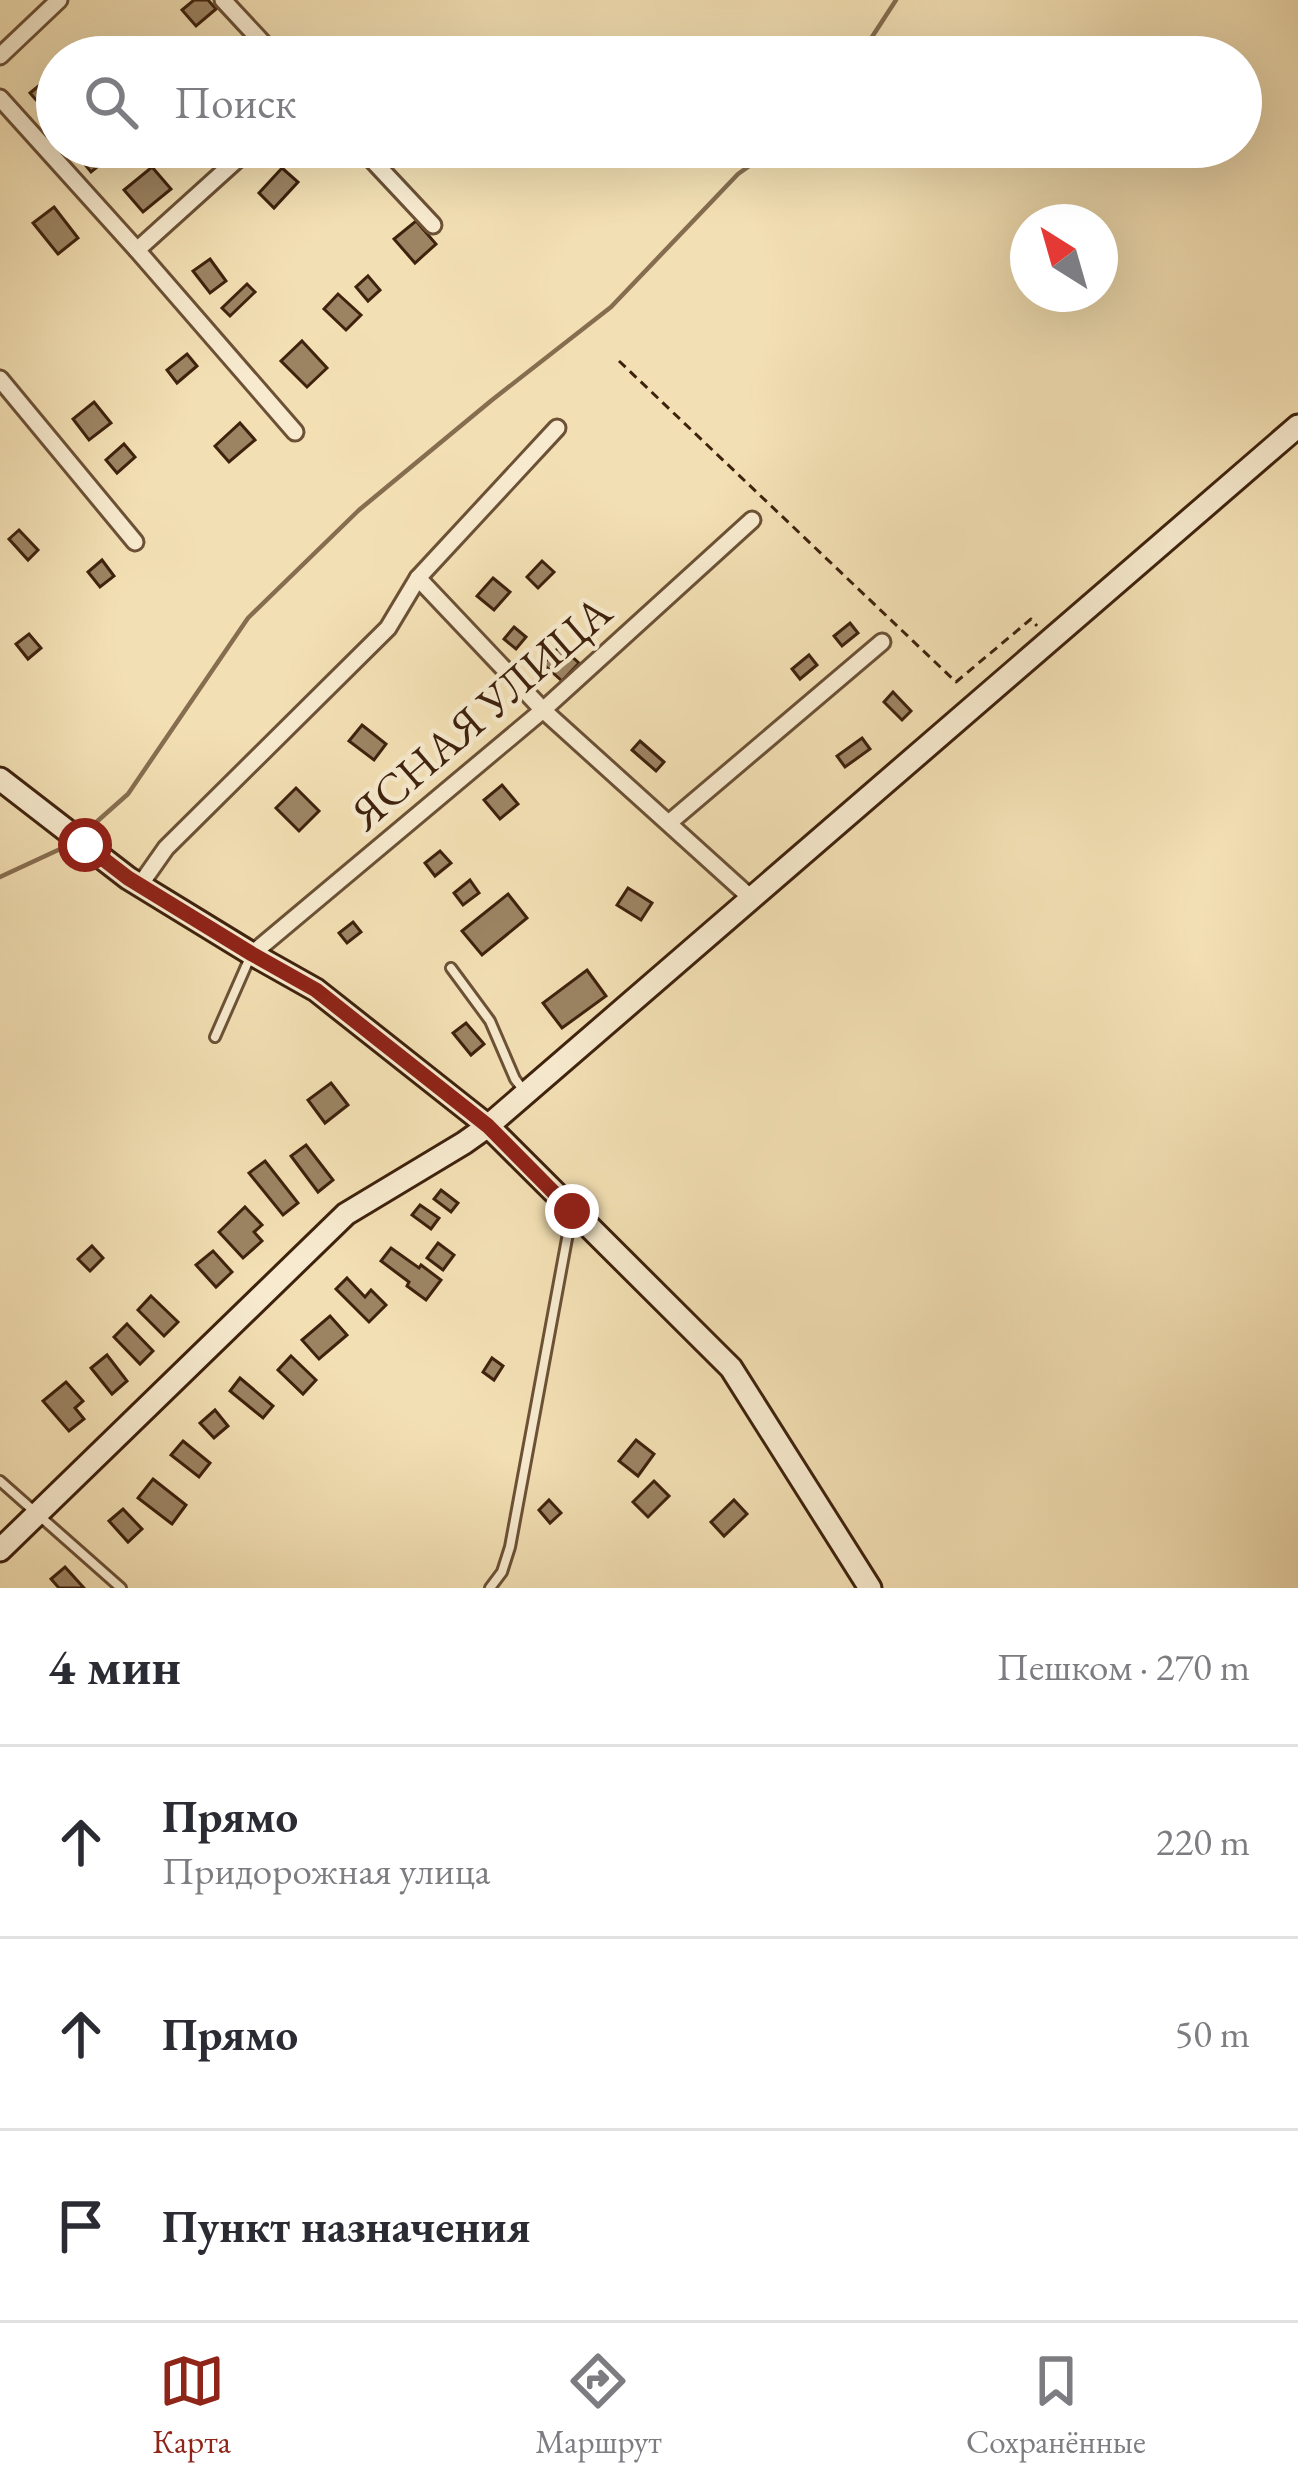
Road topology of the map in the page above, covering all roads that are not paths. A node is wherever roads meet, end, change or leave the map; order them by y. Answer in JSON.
{"nodes":[{"id":1,"x":59,"y":0,"type":"edge"},
{"id":2,"x":224,"y":0,"type":"edge"},
{"id":3,"x":257,"y":36,"type":"edge"},
{"id":4,"x":0,"y":56,"type":"edge"},
{"id":5,"x":0,"y":98,"type":"edge"},
{"id":6,"x":36,"y":138,"type":"edge"},
{"id":7,"x":63,"y":168,"type":"edge"},
{"id":8,"x":228,"y":168,"type":"edge"},
{"id":9,"x":380,"y":168,"type":"edge"},
{"id":10,"x":434,"y":225,"type":"dead end"},
{"id":11,"x":137,"y":250,"type":"junction"},
{"id":12,"x":0,"y":379,"type":"edge"},
{"id":13,"x":1298,"y":426,"type":"edge"},
{"id":14,"x":557,"y":428,"type":"dead end"},
{"id":15,"x":295,"y":432,"type":"dead end"},
{"id":16,"x":752,"y":520,"type":"dead end"},
{"id":17,"x":134,"y":542,"type":"dead end"},
{"id":18,"x":418,"y":578,"type":"junction"},
{"id":19,"x":882,"y":641,"type":"dead end"},
{"id":20,"x":543,"y":710,"type":"junction"},
{"id":21,"x":0,"y":779,"type":"edge"},
{"id":22,"x":670,"y":823,"type":"junction"},
{"id":23,"x":140,"y":885,"type":"junction"},
{"id":24,"x":751,"y":898,"type":"junction"},
{"id":25,"x":252,"y":954,"type":"junction"},
{"id":26,"x":451,"y":968,"type":"dead end"},
{"id":27,"x":215,"y":1037,"type":"dead end"},
{"id":28,"x":526,"y":1093,"type":"junction"},
{"id":29,"x":488,"y":1126,"type":"junction"},
{"id":30,"x":572,"y":1211,"type":"junction"},
{"id":31,"x":0,"y":1481,"type":"edge"},
{"id":32,"x":35,"y":1515,"type":"junction"},
{"id":33,"x":0,"y":1550,"type":"edge"},
{"id":34,"x":121,"y":1588,"type":"edge"},
{"id":35,"x":490,"y":1588,"type":"edge"},
{"id":36,"x":870,"y":1588,"type":"edge"}],
"edges":[{"from":1,"to":4,"type":"street"},
{"from":2,"to":3,"type":"street"},
{"from":5,"to":6,"type":"street"},
{"from":7,"to":11,"type":"street"},
{"from":8,"to":11,"type":"street"},
{"from":9,"to":10,"type":"street"},
{"from":11,"to":15,"type":"street"},
{"from":12,"to":17,"type":"street"},
{"from":13,"to":24,"type":"street"},
{"from":14,"to":18,"type":"street"},
{"from":16,"to":20,"type":"street","name":"ЯСНАЯ УЛИЦА"},
{"from":18,"to":20,"type":"street"},
{"from":18,"to":23,"type":"street"},
{"from":19,"to":22,"type":"street"},
{"from":20,"to":22,"type":"street"},
{"from":20,"to":25,"type":"street","name":"ЯСНАЯ УЛИЦА"},
{"from":21,"to":23,"type":"street"},
{"from":22,"to":24,"type":"street"},
{"from":23,"to":25,"type":"street"},
{"from":24,"to":28,"type":"street"},
{"from":25,"to":27,"type":"lane"},
{"from":25,"to":29,"type":"street"},
{"from":26,"to":28,"type":"lane"},
{"from":28,"to":29,"type":"street"},
{"from":29,"to":30,"type":"street"},
{"from":29,"to":32,"type":"street"},
{"from":30,"to":35,"type":"lane"},
{"from":30,"to":36,"type":"street"},
{"from":31,"to":32,"type":"lane"},
{"from":32,"to":33,"type":"street"},
{"from":32,"to":34,"type":"lane"}]}
